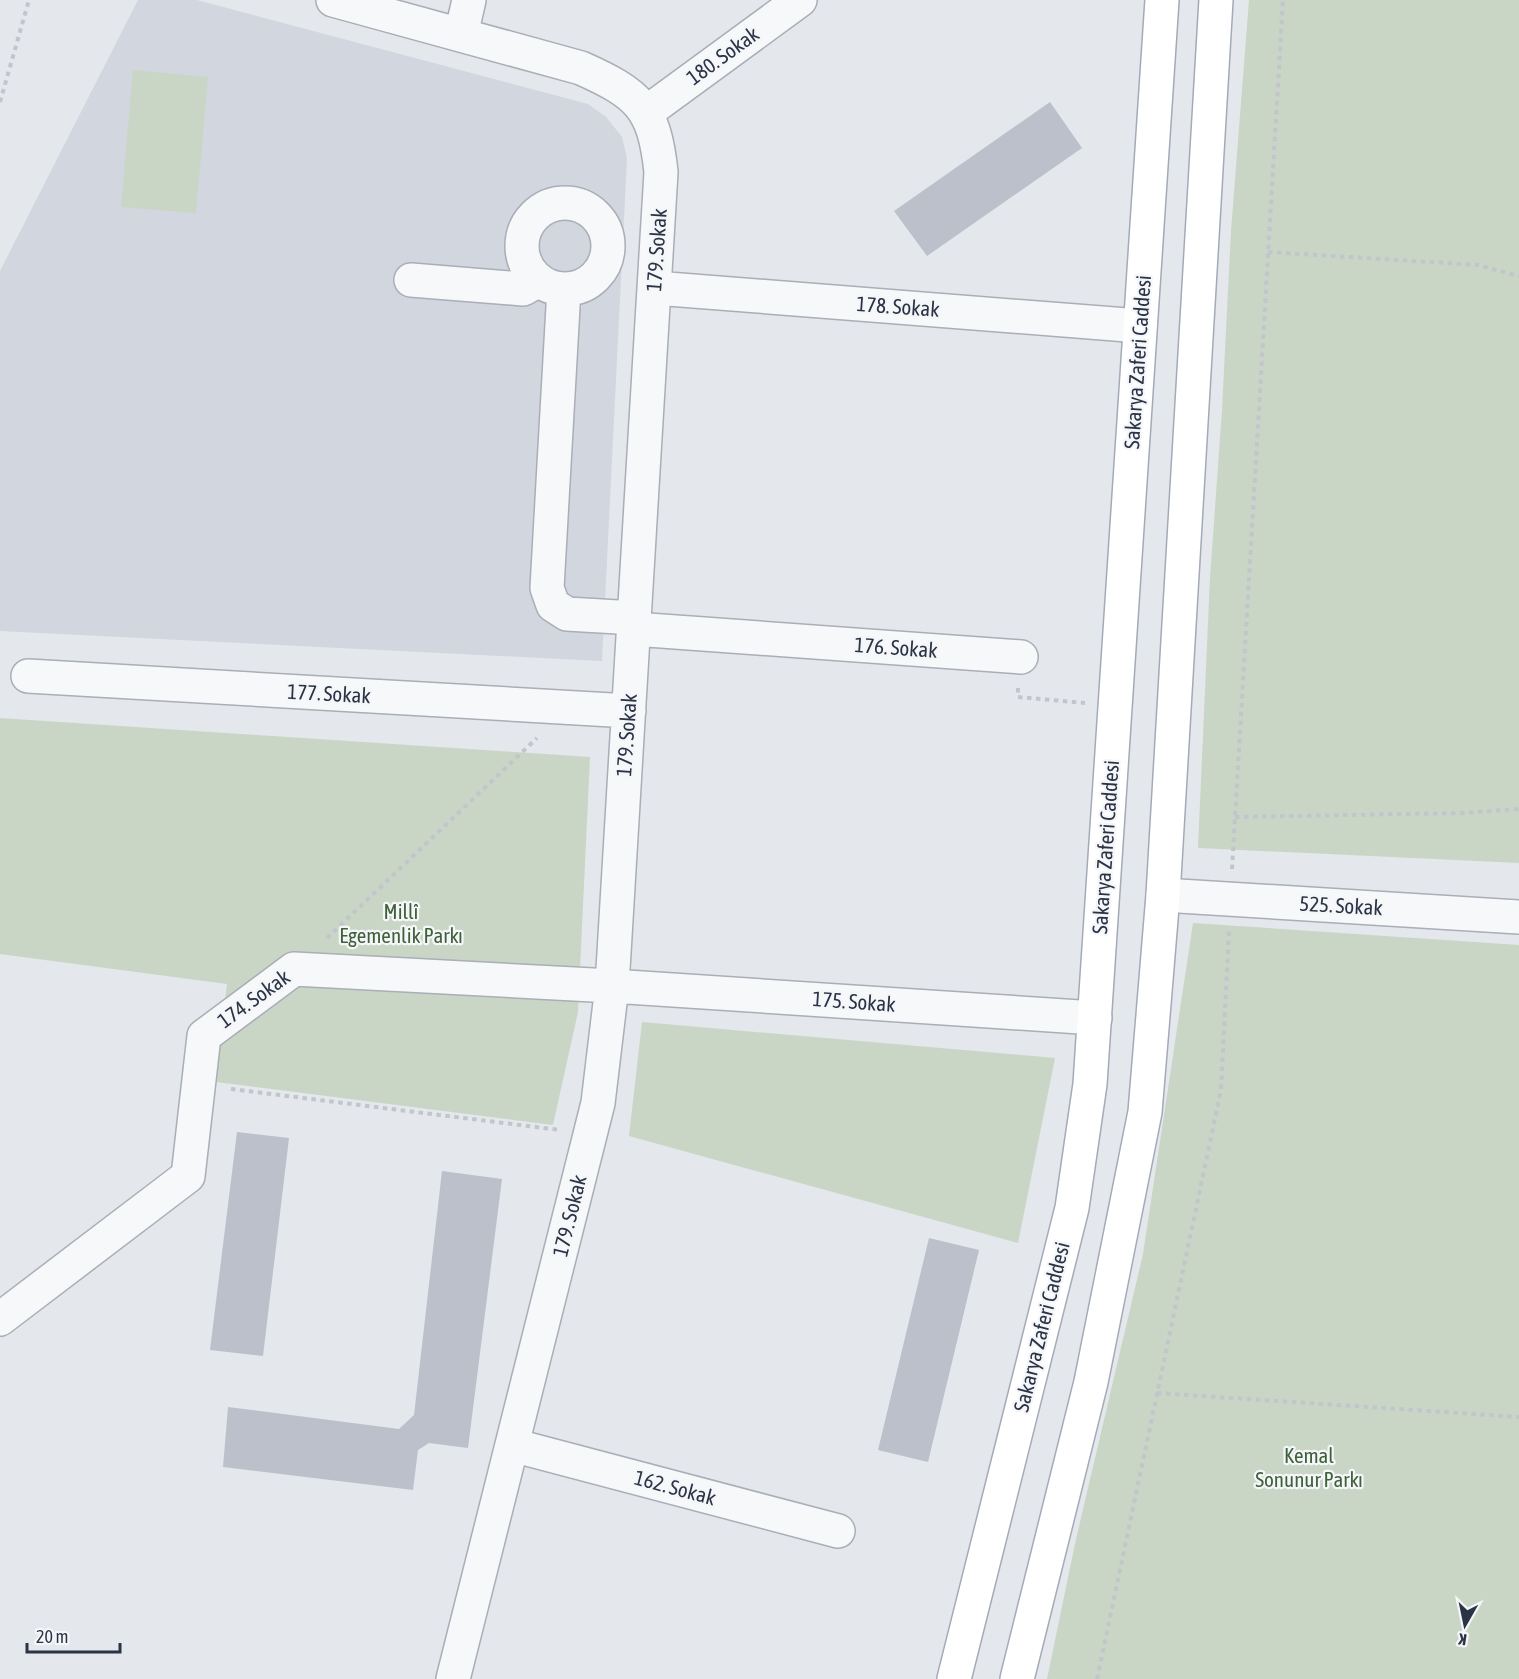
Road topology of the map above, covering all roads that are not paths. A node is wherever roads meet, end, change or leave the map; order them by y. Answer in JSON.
{"nodes":[{"id":1,"x":333,"y":0,"type":"edge"},
{"id":2,"x":469,"y":0,"type":"edge"},
{"id":3,"x":800,"y":0,"type":"edge"},
{"id":4,"x":1162,"y":0,"type":"edge"},
{"id":5,"x":1216,"y":0,"type":"edge"},
{"id":6,"x":461,"y":35,"type":"junction"},
{"id":7,"x":646,"y":112,"type":"junction"},
{"id":8,"x":411,"y":280,"type":"dead end"},
{"id":9,"x":655,"y":288,"type":"junction"},
{"id":10,"x":1140,"y":326,"type":"junction"},
{"id":11,"x":634,"y":624,"type":"junction"},
{"id":12,"x":1020,"y":657,"type":"road end"},
{"id":13,"x":28,"y":676,"type":"dead end"},
{"id":14,"x":629,"y":711,"type":"junction"},
{"id":15,"x":1163,"y":896,"type":"junction"},
{"id":16,"x":1519,"y":916,"type":"edge"},
{"id":17,"x":612,"y":986,"type":"junction"},
{"id":18,"x":1095,"y":1018,"type":"junction"},
{"id":19,"x":0,"y":1319,"type":"edge"},
{"id":20,"x":512,"y":1445,"type":"junction"},
{"id":21,"x":838,"y":1531,"type":"dead end"},
{"id":22,"x":453,"y":1679,"type":"edge"},
{"id":23,"x":954,"y":1679,"type":"edge"},
{"id":24,"x":1017,"y":1679,"type":"edge"}],
"edges":[{"from":1,"to":6,"type":"street","name":"179. Sokak"},
{"from":2,"to":6,"type":"street"},
{"from":3,"to":7,"type":"street","name":"180. Sokak"},
{"from":4,"to":10,"type":"main road","name":"Sakarya Zaferi Caddesi"},
{"from":5,"to":15,"type":"main road"},
{"from":6,"to":7,"type":"street","name":"179. Sokak"},
{"from":7,"to":9,"type":"street","name":"179. Sokak"},
{"from":8,"to":11,"type":"street","name":"176. Sokak"},
{"from":9,"to":10,"type":"street","name":"178. Sokak"},
{"from":9,"to":11,"type":"street","name":"179. Sokak"},
{"from":10,"to":18,"type":"main road","name":"Sakarya Zaferi Caddesi"},
{"from":11,"to":12,"type":"street","name":"176. Sokak"},
{"from":11,"to":14,"type":"street","name":"179. Sokak"},
{"from":13,"to":14,"type":"street","name":"177. Sokak"},
{"from":14,"to":17,"type":"street","name":"179. Sokak"},
{"from":15,"to":16,"type":"street","name":"525. Sokak"},
{"from":15,"to":24,"type":"main road"},
{"from":17,"to":18,"type":"street","name":"175. Sokak"},
{"from":17,"to":19,"type":"street","name":"174. Sokak"},
{"from":17,"to":20,"type":"street","name":"179. Sokak"},
{"from":18,"to":23,"type":"main road","name":"Sakarya Zaferi Caddesi"},
{"from":20,"to":21,"type":"street","name":"162. Sokak"},
{"from":20,"to":22,"type":"street","name":"179. Sokak"}]}
